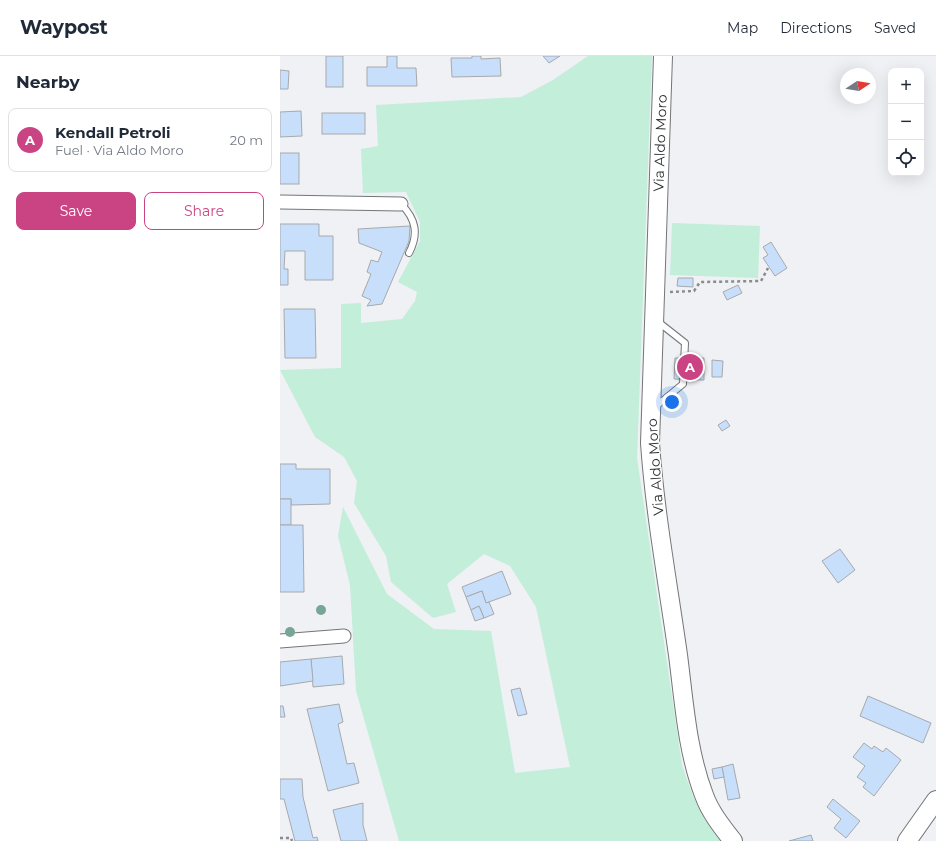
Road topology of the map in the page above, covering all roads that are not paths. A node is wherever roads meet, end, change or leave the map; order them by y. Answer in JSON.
{"nodes":[{"id":1,"x":663,"y":56,"type":"edge"},
{"id":2,"x":280,"y":202,"type":"edge"},
{"id":3,"x":401,"y":204,"type":"joint"},
{"id":4,"x":409,"y":253,"type":"dead end"},
{"id":5,"x":654,"y":319,"type":"junction"},
{"id":6,"x":651,"y":410,"type":"junction"},
{"id":7,"x":344,"y":636,"type":"dead end"},
{"id":8,"x":280,"y":642,"type":"edge"},
{"id":9,"x":936,"y":800,"type":"edge"},
{"id":10,"x":733,"y":841,"type":"edge"},
{"id":11,"x":907,"y":841,"type":"edge"}],
"edges":[{"from":1,"to":5,"type":"main road","name":"Via Aldo Moro"},
{"from":2,"to":3,"type":"street"},
{"from":3,"to":4,"type":"lane"},
{"from":5,"to":6,"type":"main road","name":"Via Aldo Moro"},
{"from":5,"to":6,"type":"lane"},
{"from":6,"to":10,"type":"main road","name":"Via Aldo Moro"},
{"from":7,"to":8,"type":"street"},
{"from":9,"to":11,"type":"main road"}]}
